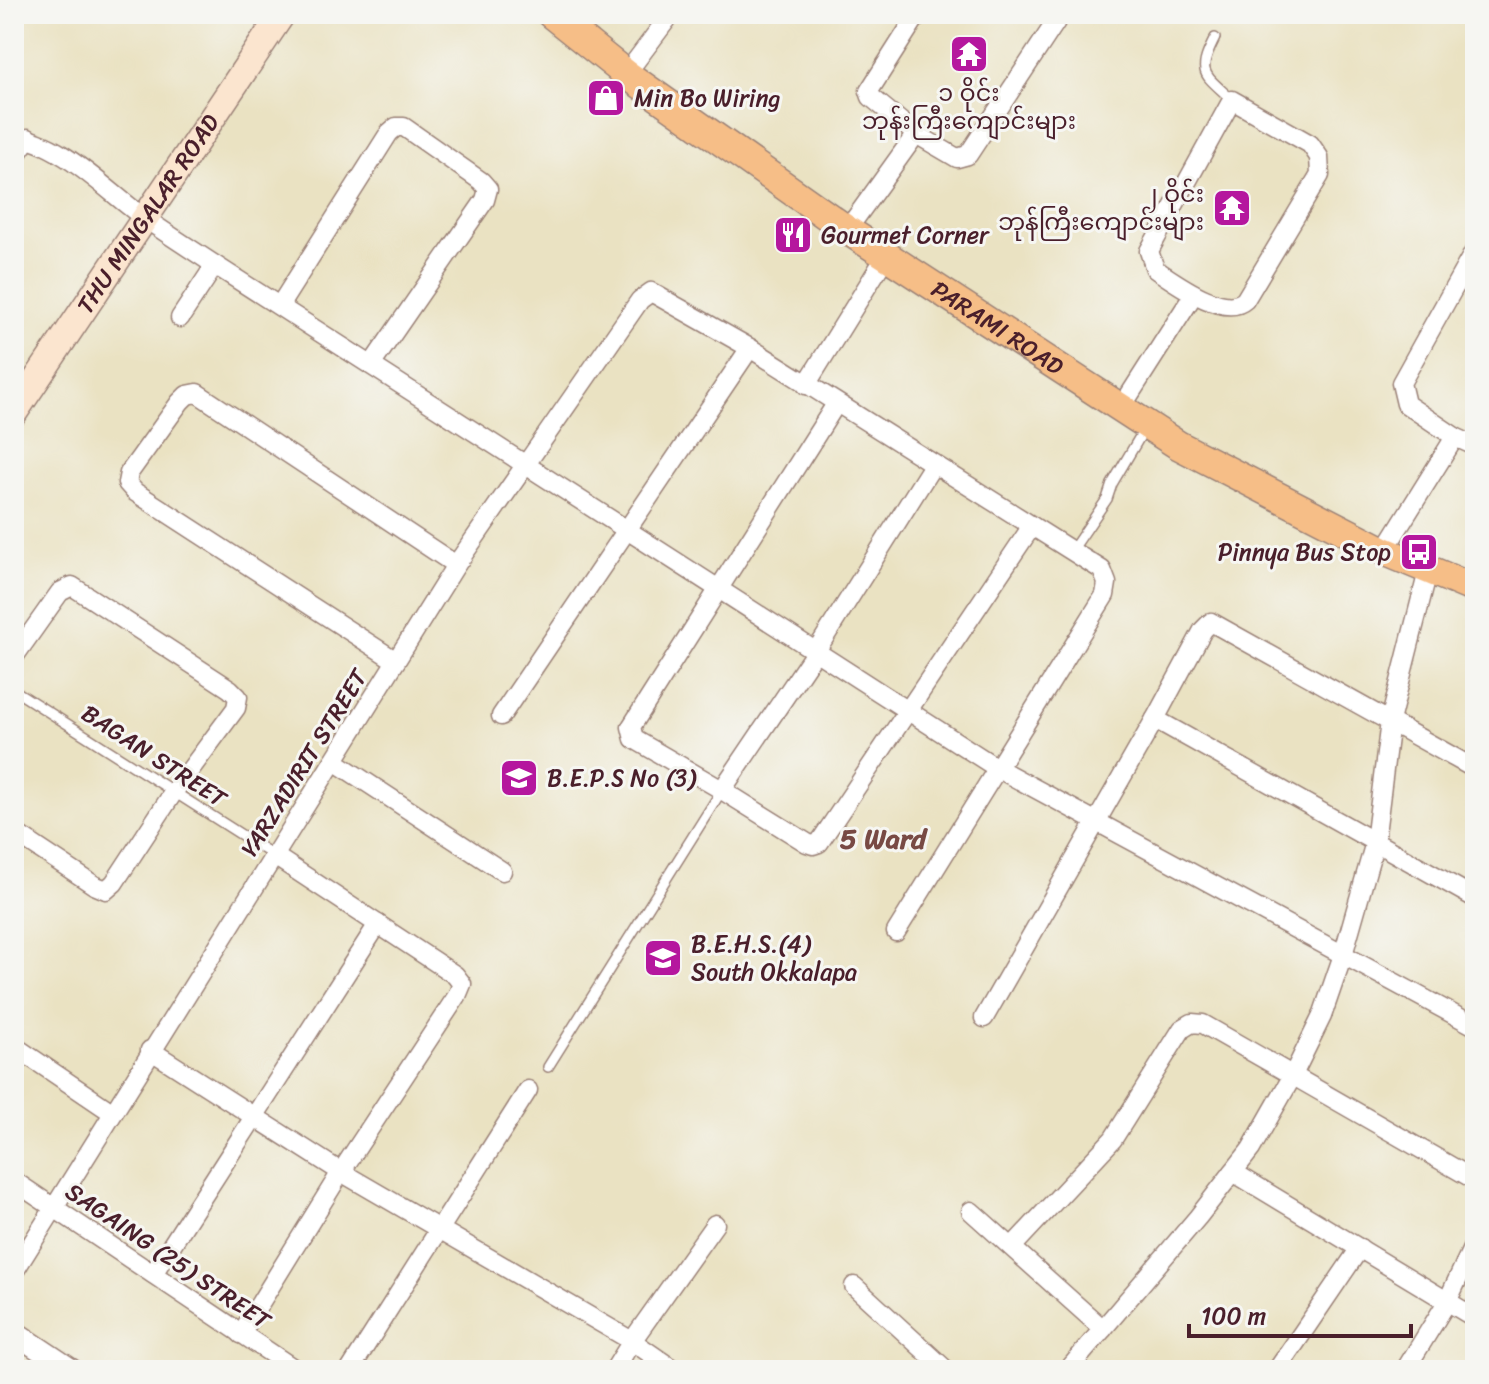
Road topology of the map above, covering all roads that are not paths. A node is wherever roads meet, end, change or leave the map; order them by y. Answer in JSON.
{"nodes":[{"id":1,"x":282,"y":14,"type":"edge"},
{"id":2,"x":551,"y":14,"type":"edge"},
{"id":3,"x":671,"y":14,"type":"edge"},
{"id":4,"x":918,"y":14,"type":"edge"},
{"id":5,"x":1061,"y":14,"type":"edge"},
{"id":6,"x":1215,"y":38,"type":"dead end"},
{"id":7,"x":626,"y":74,"type":"junction"},
{"id":8,"x":1232,"y":100,"type":"junction"},
{"id":9,"x":916,"y":134,"type":"junction"},
{"id":10,"x":21,"y":138,"type":"edge"},
{"id":11,"x":14,"y":158,"type":"edge"},
{"id":12,"x":144,"y":218,"type":"junction"},
{"id":13,"x":847,"y":230,"type":"junction"},
{"id":14,"x":1475,"y":250,"type":"edge"},
{"id":15,"x":886,"y":256,"type":"junction"},
{"id":16,"x":215,"y":265,"type":"junction"},
{"id":17,"x":1194,"y":294,"type":"junction"},
{"id":18,"x":280,"y":305,"type":"junction"},
{"id":19,"x":180,"y":318,"type":"dead end"},
{"id":20,"x":750,"y":348,"type":"junction"},
{"id":21,"x":372,"y":364,"type":"junction"},
{"id":22,"x":806,"y":385,"type":"junction"},
{"id":23,"x":836,"y":404,"type":"junction"},
{"id":24,"x":1121,"y":408,"type":"junction"},
{"id":25,"x":14,"y":413,"type":"edge"},
{"id":26,"x":1147,"y":425,"type":"junction"},
{"id":27,"x":1455,"y":437,"type":"junction"},
{"id":28,"x":1475,"y":446,"type":"edge"},
{"id":29,"x":525,"y":465,"type":"junction"},
{"id":30,"x":933,"y":465,"type":"junction"},
{"id":31,"x":1032,"y":526,"type":"junction"},
{"id":32,"x":625,"y":530,"type":"junction"},
{"id":33,"x":1384,"y":551,"type":"junction"},
{"id":34,"x":1071,"y":552,"type":"junction"},
{"id":35,"x":456,"y":565,"type":"junction"},
{"id":36,"x":1428,"y":571,"type":"junction"},
{"id":37,"x":717,"y":588,"type":"junction"},
{"id":38,"x":1475,"y":589,"type":"edge"},
{"id":39,"x":816,"y":651,"type":"junction"},
{"id":40,"x":14,"y":657,"type":"edge"},
{"id":41,"x":396,"y":661,"type":"junction"},
{"id":42,"x":14,"y":690,"type":"edge"},
{"id":43,"x":909,"y":711,"type":"junction"},
{"id":44,"x":501,"y":716,"type":"dead end"},
{"id":45,"x":1155,"y":719,"type":"junction"},
{"id":46,"x":1390,"y":721,"type":"junction"},
{"id":47,"x":334,"y":761,"type":"junction"},
{"id":48,"x":997,"y":768,"type":"junction"},
{"id":49,"x":1475,"y":769,"type":"edge"},
{"id":50,"x":722,"y":790,"type":"junction"},
{"id":51,"x":173,"y":793,"type":"junction"},
{"id":52,"x":1097,"y":821,"type":"junction"},
{"id":53,"x":14,"y":832,"type":"edge"},
{"id":54,"x":1375,"y":842,"type":"junction"},
{"id":55,"x":273,"y":855,"type":"junction"},
{"id":56,"x":502,"y":871,"type":"dead end"},
{"id":57,"x":1475,"y":898,"type":"edge"},
{"id":58,"x":378,"y":924,"type":"junction"},
{"id":59,"x":896,"y":932,"type":"dead end"},
{"id":60,"x":1343,"y":955,"type":"junction"},
{"id":61,"x":984,"y":1018,"type":"dead end"},
{"id":62,"x":1475,"y":1026,"type":"edge"},
{"id":63,"x":14,"y":1046,"type":"edge"},
{"id":64,"x":150,"y":1050,"type":"junction"},
{"id":65,"x":548,"y":1067,"type":"dead end"},
{"id":66,"x":1292,"y":1077,"type":"junction"},
{"id":67,"x":528,"y":1090,"type":"dead end"},
{"id":68,"x":113,"y":1113,"type":"junction"},
{"id":69,"x":254,"y":1116,"type":"junction"},
{"id":70,"x":341,"y":1172,"type":"junction"},
{"id":71,"x":1233,"y":1172,"type":"junction"},
{"id":72,"x":1475,"y":1180,"type":"edge"},
{"id":73,"x":14,"y":1181,"type":"edge"},
{"id":74,"x":54,"y":1208,"type":"junction"},
{"id":75,"x":971,"y":1211,"type":"dead end"},
{"id":76,"x":715,"y":1224,"type":"dead end"},
{"id":77,"x":441,"y":1228,"type":"junction"},
{"id":78,"x":1475,"y":1242,"type":"edge"},
{"id":79,"x":1012,"y":1247,"type":"junction"},
{"id":80,"x":1360,"y":1248,"type":"junction"},
{"id":81,"x":14,"y":1272,"type":"edge"},
{"id":82,"x":153,"y":1274,"type":"junction"},
{"id":83,"x":854,"y":1286,"type":"dead end"},
{"id":84,"x":1447,"y":1302,"type":"junction"},
{"id":85,"x":1475,"y":1318,"type":"edge"},
{"id":86,"x":1103,"y":1329,"type":"junction"},
{"id":87,"x":14,"y":1332,"type":"edge"},
{"id":88,"x":241,"y":1334,"type":"junction"},
{"id":89,"x":632,"y":1341,"type":"junction"},
{"id":90,"x":71,"y":1370,"type":"edge"},
{"id":91,"x":296,"y":1370,"type":"edge"},
{"id":92,"x":350,"y":1370,"type":"edge"},
{"id":93,"x":614,"y":1370,"type":"edge"},
{"id":94,"x":674,"y":1370,"type":"edge"},
{"id":95,"x":946,"y":1370,"type":"edge"},
{"id":96,"x":1068,"y":1370,"type":"edge"},
{"id":97,"x":1277,"y":1370,"type":"edge"},
{"id":98,"x":1405,"y":1370,"type":"edge"}],
"edges":[{"from":1,"to":12,"type":"main road","name":"THU MINGALAR ROAD"},
{"from":2,"to":7,"type":"main road","name":"PARAMI ROAD"},
{"from":3,"to":7,"type":"street"},
{"from":4,"to":9,"type":"street"},
{"from":5,"to":9,"type":"street"},
{"from":6,"to":8,"type":"lane"},
{"from":7,"to":13,"type":"main road","name":"PARAMI ROAD"},
{"from":8,"to":17,"type":"street"},
{"from":8,"to":17,"type":"street"},
{"from":9,"to":13,"type":"street"},
{"from":10,"to":11,"type":"street"},
{"from":10,"to":12,"type":"street"},
{"from":12,"to":16,"type":"street"},
{"from":12,"to":25,"type":"main road","name":"THU MINGALAR ROAD"},
{"from":13,"to":15,"type":"main road","name":"PARAMI ROAD"},
{"from":14,"to":27,"type":"street"},
{"from":15,"to":22,"type":"street"},
{"from":15,"to":24,"type":"main road","name":"PARAMI ROAD"},
{"from":16,"to":18,"type":"street"},
{"from":16,"to":19,"type":"street"},
{"from":17,"to":24,"type":"street"},
{"from":18,"to":21,"type":"street"},
{"from":18,"to":21,"type":"street"},
{"from":20,"to":22,"type":"street"},
{"from":20,"to":29,"type":"street","name":"YARZADIRIT STREET"},
{"from":20,"to":32,"type":"street"},
{"from":21,"to":29,"type":"street"},
{"from":22,"to":23,"type":"street"},
{"from":23,"to":30,"type":"street"},
{"from":23,"to":37,"type":"street"},
{"from":24,"to":26,"type":"main road","name":"PARAMI ROAD"},
{"from":26,"to":33,"type":"main road","name":"PARAMI ROAD"},
{"from":26,"to":34,"type":"lane"},
{"from":27,"to":28,"type":"street"},
{"from":27,"to":33,"type":"street"},
{"from":29,"to":32,"type":"street"},
{"from":29,"to":35,"type":"street","name":"YARZADIRIT STREET"},
{"from":30,"to":31,"type":"street"},
{"from":30,"to":39,"type":"street"},
{"from":31,"to":34,"type":"street"},
{"from":31,"to":43,"type":"street"},
{"from":32,"to":37,"type":"street"},
{"from":32,"to":44,"type":"street"},
{"from":33,"to":36,"type":"main road","name":"PARAMI ROAD"},
{"from":34,"to":48,"type":"street"},
{"from":35,"to":41,"type":"street","name":"YARZADIRIT STREET"},
{"from":35,"to":41,"type":"street"},
{"from":36,"to":38,"type":"main road","name":"PARAMI ROAD"},
{"from":36,"to":46,"type":"street"},
{"from":37,"to":39,"type":"street"},
{"from":37,"to":50,"type":"street"},
{"from":39,"to":43,"type":"street"},
{"from":39,"to":50,"type":"street"},
{"from":40,"to":51,"type":"street"},
{"from":41,"to":47,"type":"street","name":"YARZADIRIT STREET"},
{"from":42,"to":51,"type":"lane","name":"BAGAN STREET"},
{"from":43,"to":48,"type":"street"},
{"from":43,"to":50,"type":"street"},
{"from":45,"to":46,"type":"street"},
{"from":45,"to":52,"type":"street"},
{"from":45,"to":54,"type":"street"},
{"from":46,"to":49,"type":"street"},
{"from":46,"to":54,"type":"street"},
{"from":47,"to":55,"type":"street","name":"YARZADIRIT STREET"},
{"from":47,"to":56,"type":"street"},
{"from":48,"to":52,"type":"street"},
{"from":48,"to":59,"type":"street"},
{"from":50,"to":65,"type":"lane"},
{"from":51,"to":53,"type":"street"},
{"from":51,"to":55,"type":"lane","name":"BAGAN STREET"},
{"from":52,"to":60,"type":"street"},
{"from":52,"to":61,"type":"street"},
{"from":54,"to":57,"type":"street"},
{"from":54,"to":60,"type":"street"},
{"from":55,"to":58,"type":"street"},
{"from":55,"to":64,"type":"street","name":"YARZADIRIT STREET"},
{"from":58,"to":69,"type":"street"},
{"from":58,"to":70,"type":"street"},
{"from":60,"to":62,"type":"street"},
{"from":60,"to":66,"type":"street"},
{"from":63,"to":68,"type":"street"},
{"from":64,"to":68,"type":"street","name":"YARZADIRIT STREET"},
{"from":64,"to":69,"type":"street"},
{"from":66,"to":71,"type":"street"},
{"from":66,"to":72,"type":"street"},
{"from":66,"to":79,"type":"street"},
{"from":67,"to":77,"type":"street"},
{"from":68,"to":74,"type":"street","name":"YARZADIRIT STREET"},
{"from":69,"to":70,"type":"street"},
{"from":69,"to":82,"type":"street"},
{"from":70,"to":77,"type":"street"},
{"from":70,"to":88,"type":"street"},
{"from":71,"to":80,"type":"street"},
{"from":71,"to":86,"type":"street"},
{"from":73,"to":74,"type":"street","name":"SAGAING (25) STREET"},
{"from":74,"to":81,"type":"street","name":"YARZADIRIT STREET"},
{"from":74,"to":82,"type":"street","name":"SAGAING (25) STREET"},
{"from":75,"to":79,"type":"street"},
{"from":76,"to":89,"type":"street"},
{"from":77,"to":89,"type":"street"},
{"from":77,"to":92,"type":"street"},
{"from":78,"to":84,"type":"street"},
{"from":79,"to":86,"type":"street"},
{"from":80,"to":84,"type":"street"},
{"from":80,"to":97,"type":"street"},
{"from":82,"to":88,"type":"street","name":"SAGAING (25) STREET"},
{"from":83,"to":95,"type":"street"},
{"from":84,"to":85,"type":"street"},
{"from":84,"to":98,"type":"street"},
{"from":86,"to":96,"type":"street"},
{"from":87,"to":90,"type":"street"},
{"from":88,"to":91,"type":"street","name":"SAGAING (25) STREET"},
{"from":89,"to":93,"type":"street"},
{"from":89,"to":94,"type":"street"}]}
